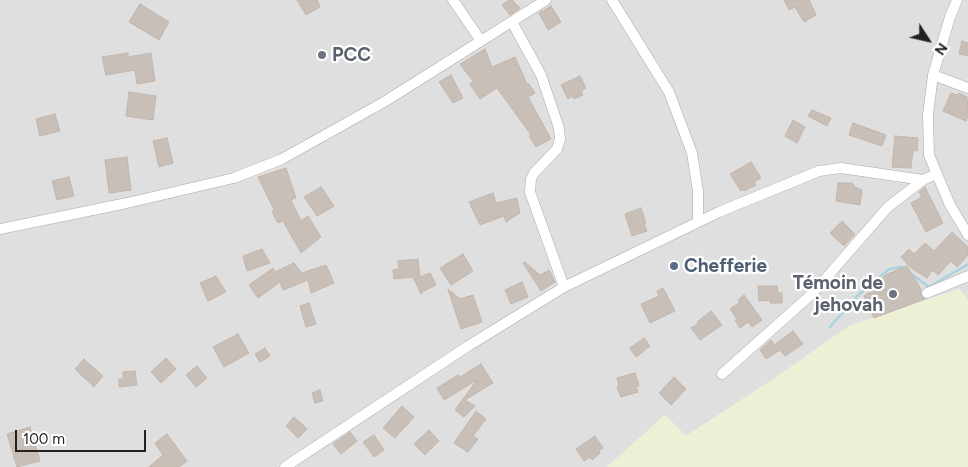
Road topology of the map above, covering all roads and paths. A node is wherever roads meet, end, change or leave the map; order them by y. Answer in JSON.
{"nodes":[{"id":1,"x":453,"y":0,"type":"edge"},
{"id":2,"x":546,"y":0,"type":"edge"},
{"id":3,"x":612,"y":0,"type":"edge"},
{"id":4,"x":956,"y":0,"type":"edge"},
{"id":5,"x":512,"y":22,"type":"junction"},
{"id":6,"x":481,"y":41,"type":"junction"},
{"id":7,"x":933,"y":75,"type":"junction"},
{"id":8,"x":968,"y":88,"type":"edge"},
{"id":9,"x":936,"y":174,"type":"junction"},
{"id":10,"x":923,"y":180,"type":"junction"},
{"id":11,"x":698,"y":221,"type":"junction"},
{"id":12,"x":0,"y":229,"type":"edge"},
{"id":13,"x":968,"y":235,"type":"edge"},
{"id":14,"x":968,"y":276,"type":"edge"},
{"id":15,"x":564,"y":287,"type":"junction"},
{"id":16,"x":927,"y":293,"type":"dead end"},
{"id":17,"x":722,"y":374,"type":"dead end"},
{"id":18,"x":285,"y":467,"type":"edge"}],
"edges":[{"from":1,"to":6,"type":"street"},
{"from":2,"to":5,"type":"street"},
{"from":3,"to":11,"type":"street"},
{"from":4,"to":7,"type":"street"},
{"from":5,"to":6,"type":"street"},
{"from":5,"to":15,"type":"street"},
{"from":6,"to":12,"type":"street"},
{"from":7,"to":8,"type":"street"},
{"from":7,"to":9,"type":"street"},
{"from":9,"to":10,"type":"street"},
{"from":9,"to":13,"type":"street"},
{"from":10,"to":11,"type":"street"},
{"from":10,"to":17,"type":"street"},
{"from":11,"to":15,"type":"street"},
{"from":14,"to":16,"type":"street"},
{"from":15,"to":18,"type":"street"}]}
